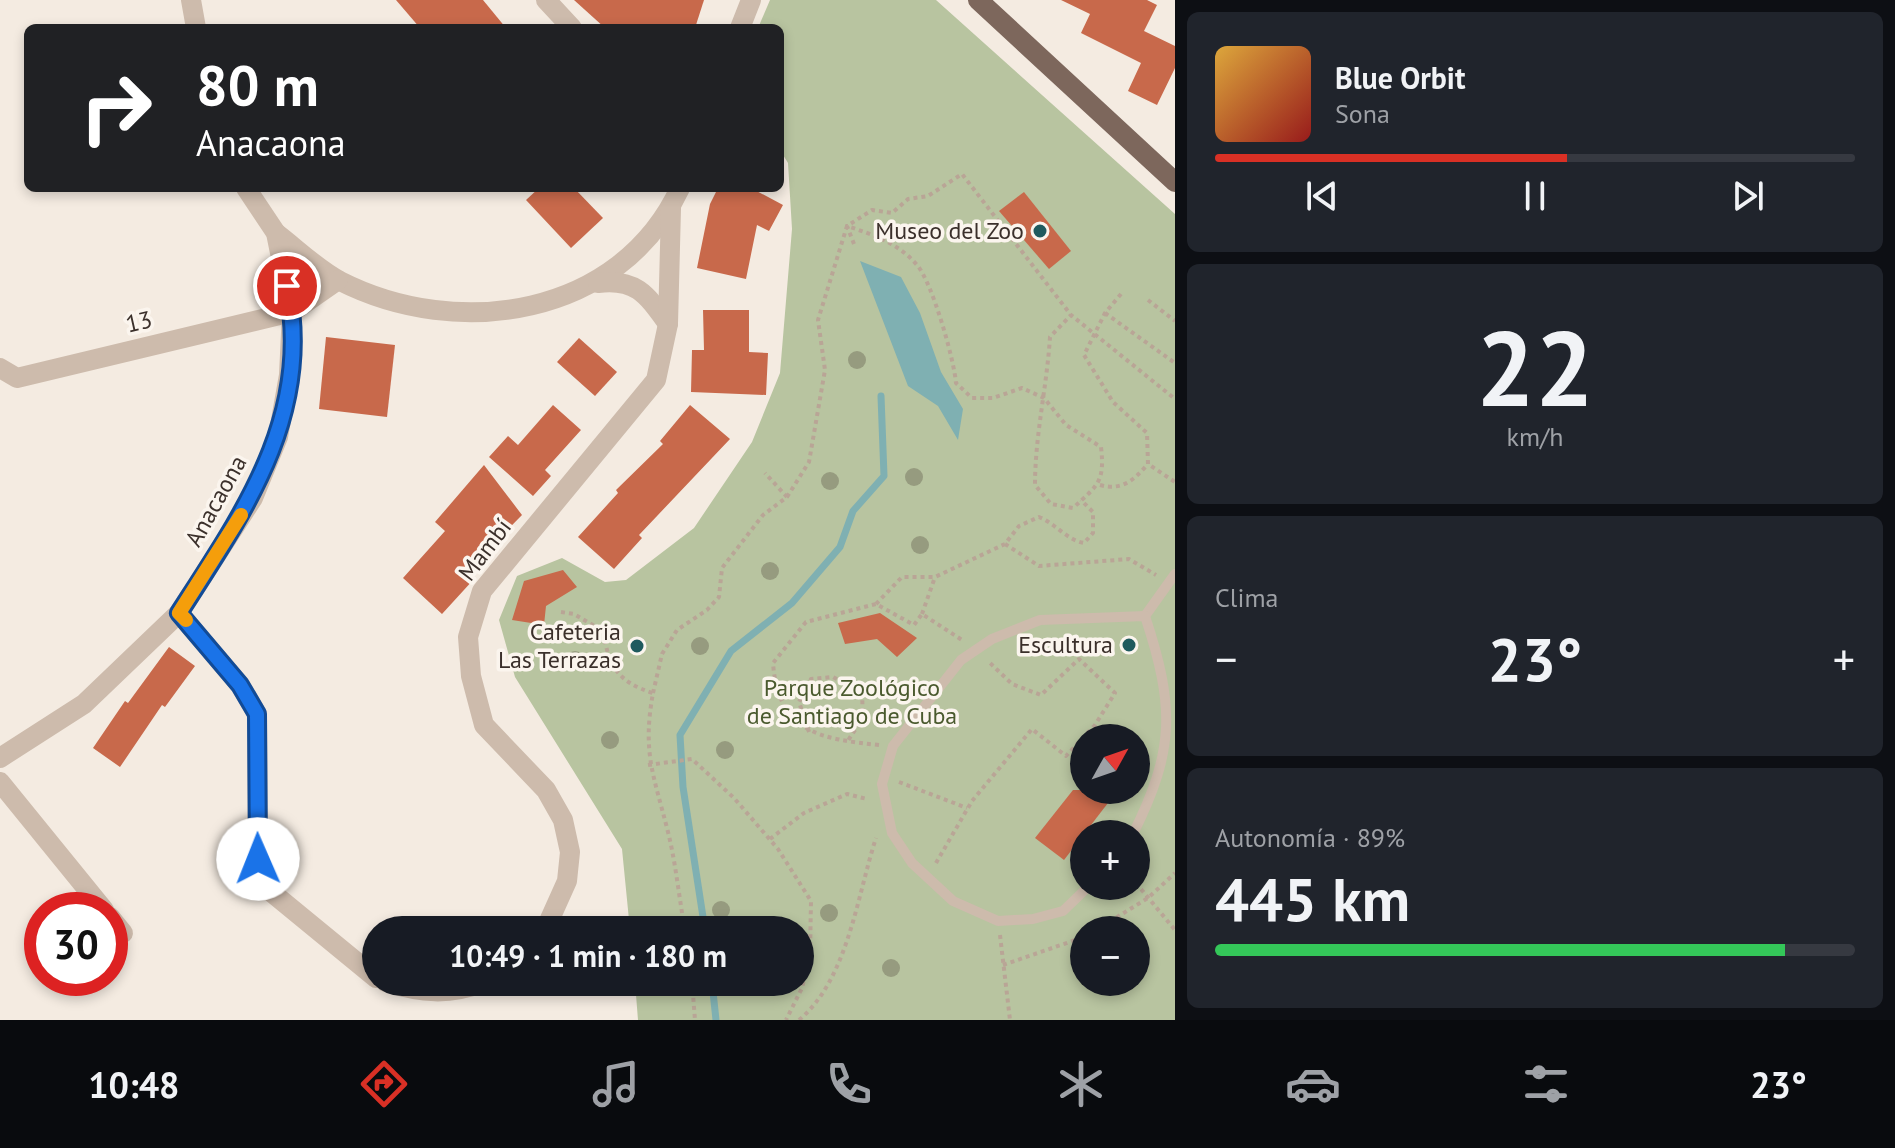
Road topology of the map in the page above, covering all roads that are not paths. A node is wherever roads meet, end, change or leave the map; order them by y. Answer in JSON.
{"nodes":[{"id":1,"x":191,"y":0,"type":"edge"},
{"id":2,"x":546,"y":0,"type":"edge"},
{"id":3,"x":751,"y":0,"type":"edge"},
{"id":4,"x":978,"y":0,"type":"edge"},
{"id":5,"x":195,"y":24,"type":"edge"},
{"id":6,"x":568,"y":24,"type":"edge"},
{"id":7,"x":742,"y":24,"type":"edge"},
{"id":8,"x":1175,"y":182,"type":"edge"},
{"id":9,"x":249,"y":192,"type":"edge"},
{"id":10,"x":678,"y":192,"type":"edge"},
{"id":11,"x":671,"y":208,"type":"junction"},
{"id":12,"x":276,"y":233,"type":"junction"},
{"id":13,"x":338,"y":280,"type":"junction"},
{"id":14,"x":594,"y":283,"type":"junction"},
{"id":15,"x":292,"y":312,"type":"junction"},
{"id":16,"x":668,"y":324,"type":"junction"},
{"id":17,"x":0,"y":368,"type":"edge"},
{"id":18,"x":1172,"y":578,"type":"edge"},
{"id":19,"x":179,"y":613,"type":"junction"},
{"id":20,"x":1145,"y":616,"type":"junction"},
{"id":21,"x":0,"y":758,"type":"edge"},
{"id":22,"x":0,"y":782,"type":"edge"},
{"id":23,"x":1142,"y":820,"type":"edge"},
{"id":24,"x":89,"y":892,"type":"edge"},
{"id":25,"x":1074,"y":900,"type":"edge"},
{"id":26,"x":551,"y":916,"type":"edge"},
{"id":27,"x":362,"y":967,"type":"edge"}],
"edges":[{"from":1,"to":5,"type":"street"},
{"from":2,"to":6,"type":"street"},
{"from":3,"to":7,"type":"street"},
{"from":4,"to":8,"type":"main road"},
{"from":9,"to":12,"type":"street","name":"Anacaona"},
{"from":10,"to":11,"type":"street"},
{"from":11,"to":14,"type":"street"},
{"from":11,"to":16,"type":"street","name":"Mambí"},
{"from":12,"to":13,"type":"street"},
{"from":12,"to":15,"type":"street","name":"Anacaona"},
{"from":13,"to":14,"type":"street"},
{"from":13,"to":15,"type":"street"},
{"from":14,"to":16,"type":"street"},
{"from":15,"to":17,"type":"street","name":"13"},
{"from":15,"to":19,"type":"street","name":"Anacaona"},
{"from":16,"to":26,"type":"street","name":"Mambí"},
{"from":18,"to":20,"type":"lane"},
{"from":19,"to":21,"type":"street","name":"Anacaona"},
{"from":19,"to":27,"type":"street"},
{"from":20,"to":23,"type":"lane"},
{"from":20,"to":25,"type":"lane"},
{"from":22,"to":24,"type":"street"}]}
